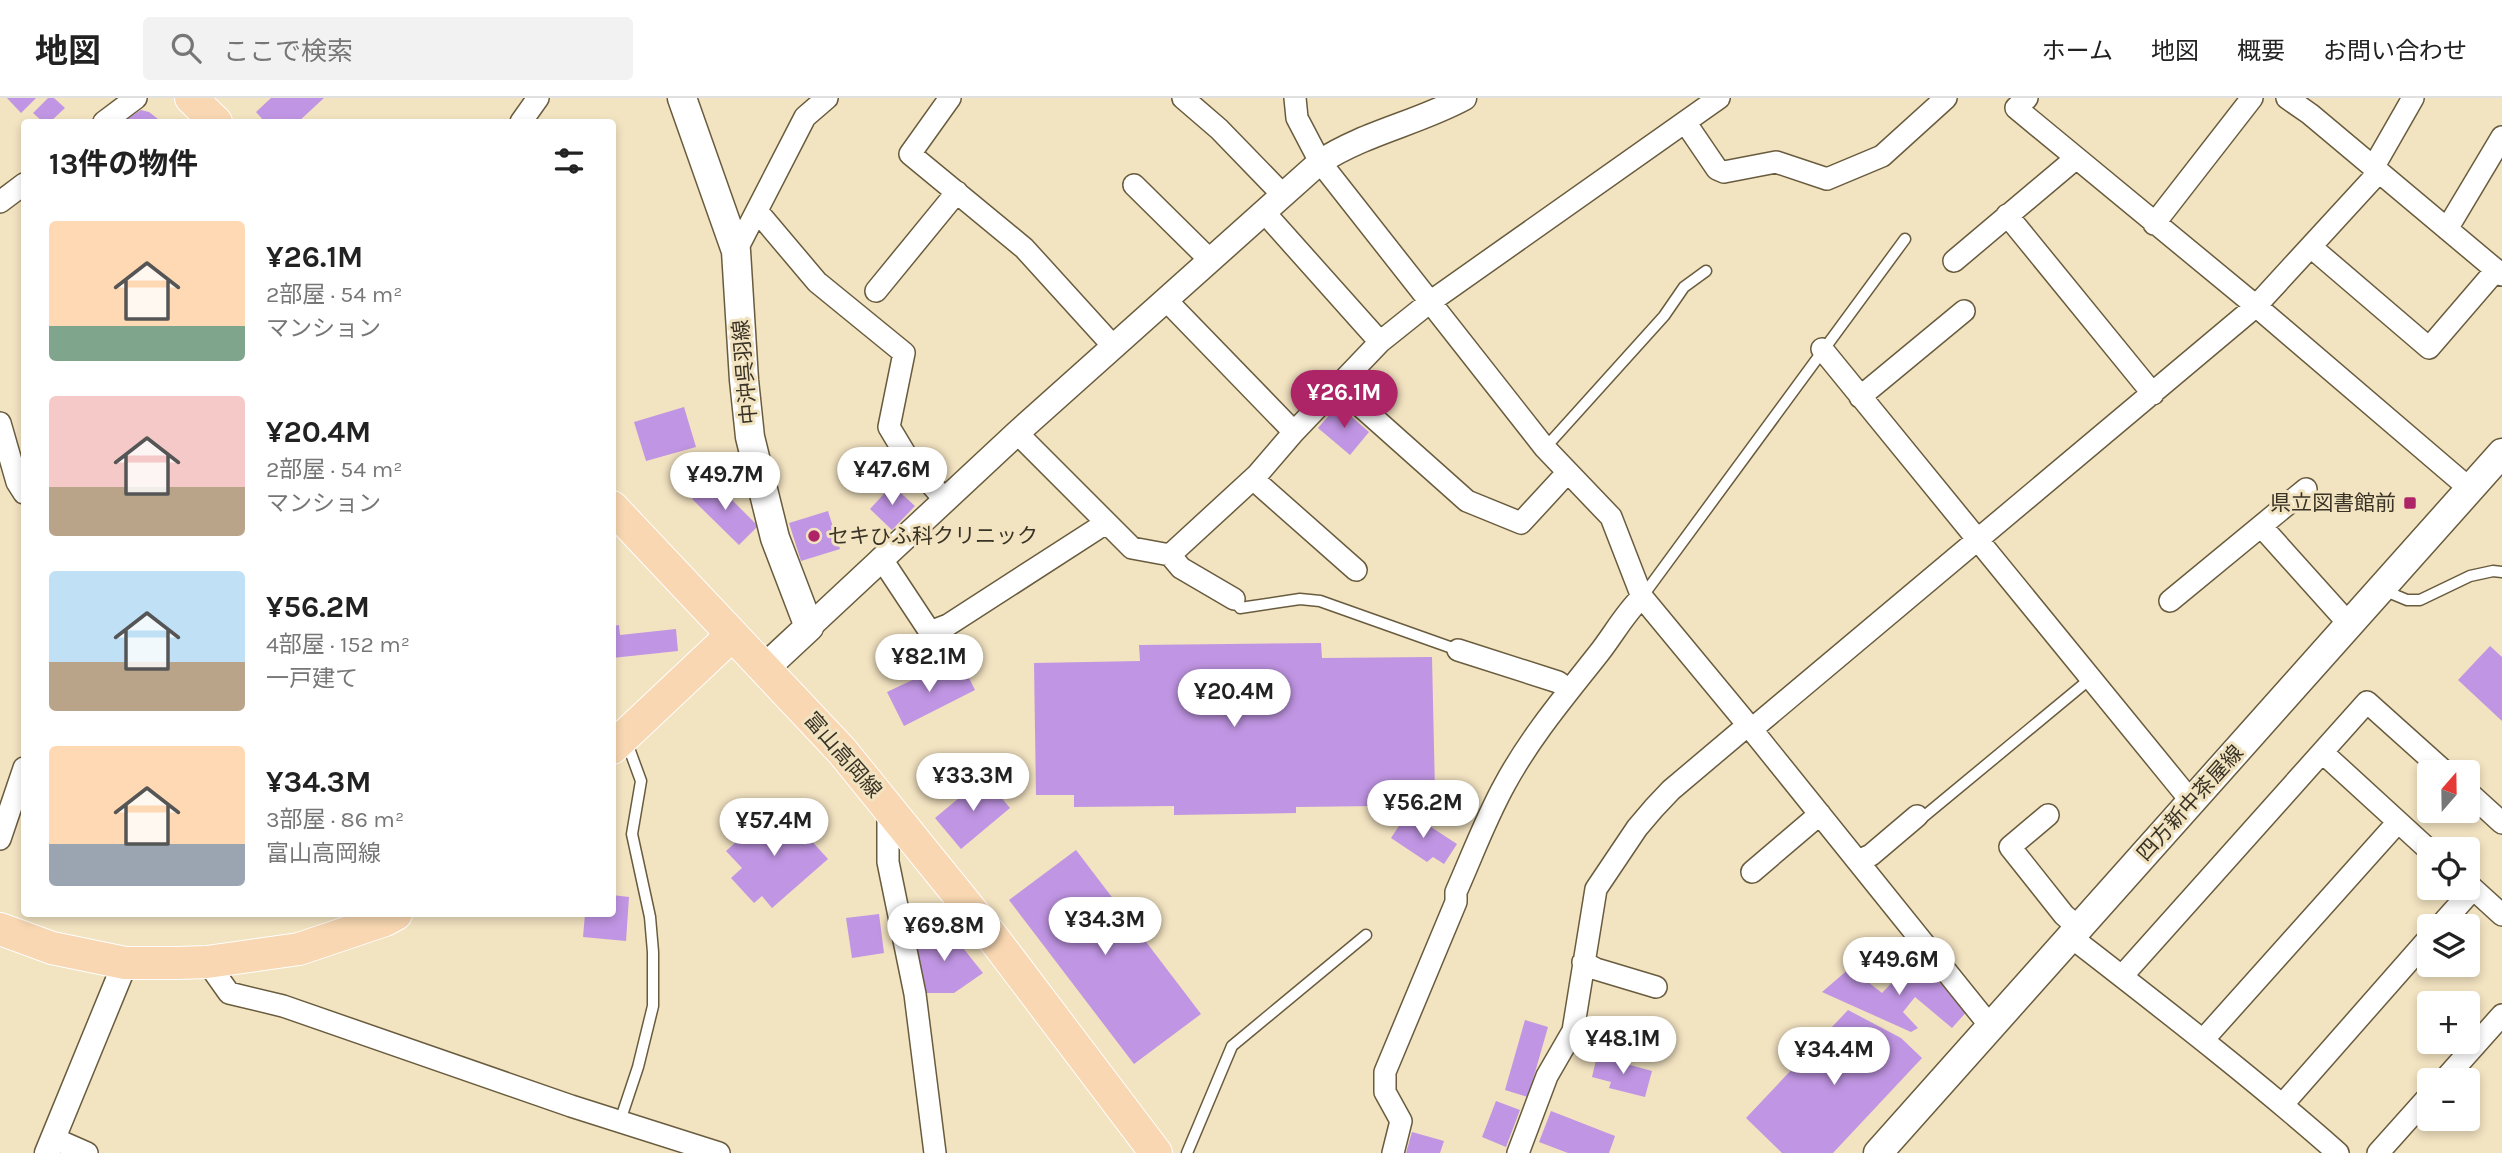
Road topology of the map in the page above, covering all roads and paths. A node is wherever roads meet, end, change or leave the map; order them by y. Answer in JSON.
{"nodes":[{"id":1,"x":136,"y":98,"type":"edge"},
{"id":2,"x":191,"y":98,"type":"edge"},
{"id":3,"x":538,"y":98,"type":"edge"},
{"id":4,"x":682,"y":98,"type":"edge"},
{"id":5,"x":827,"y":98,"type":"edge"},
{"id":6,"x":950,"y":98,"type":"edge"},
{"id":7,"x":1182,"y":98,"type":"edge"},
{"id":8,"x":1295,"y":98,"type":"edge"},
{"id":9,"x":1464,"y":98,"type":"edge"},
{"id":10,"x":1719,"y":98,"type":"edge"},
{"id":11,"x":2026,"y":98,"type":"edge"},
{"id":12,"x":2252,"y":98,"type":"edge"},
{"id":13,"x":2287,"y":98,"type":"edge"},
{"id":14,"x":2413,"y":98,"type":"edge"},
{"id":15,"x":1937,"y":101,"type":"edge"},
{"id":16,"x":108,"y":119,"type":"edge"},
{"id":17,"x":213,"y":119,"type":"edge"},
{"id":18,"x":523,"y":119,"type":"edge"},
{"id":19,"x":1685,"y":122,"type":"junction"},
{"id":20,"x":2502,"y":137,"type":"edge"},
{"id":21,"x":2075,"y":159,"type":"junction"},
{"id":22,"x":1320,"y":162,"type":"junction"},
{"id":23,"x":2376,"y":170,"type":"junction"},
{"id":24,"x":1134,"y":185,"type":"dead end"},
{"id":25,"x":21,"y":188,"type":"edge"},
{"id":26,"x":957,"y":192,"type":"junction"},
{"id":27,"x":1283,"y":195,"type":"junction"},
{"id":28,"x":0,"y":202,"type":"edge"},
{"id":29,"x":757,"y":211,"type":"junction"},
{"id":30,"x":1264,"y":212,"type":"junction"},
{"id":31,"x":2007,"y":215,"type":"junction"},
{"id":32,"x":2154,"y":224,"type":"junction"},
{"id":33,"x":2447,"y":229,"type":"junction"},
{"id":34,"x":1905,"y":239,"type":"dead end"},
{"id":35,"x":2311,"y":247,"type":"junction"},
{"id":36,"x":736,"y":251,"type":"junction"},
{"id":37,"x":1210,"y":260,"type":"junction"},
{"id":38,"x":1954,"y":261,"type":"dead end"},
{"id":39,"x":1706,"y":271,"type":"dead end"},
{"id":40,"x":2499,"y":273,"type":"edge"},
{"id":41,"x":876,"y":291,"type":"dead end"},
{"id":42,"x":1166,"y":300,"type":"junction"},
{"id":43,"x":1430,"y":302,"type":"junction"},
{"id":44,"x":2256,"y":306,"type":"junction"},
{"id":45,"x":1964,"y":311,"type":"dead end"},
{"id":46,"x":1380,"y":342,"type":"junction"},
{"id":47,"x":1114,"y":347,"type":"junction"},
{"id":48,"x":1822,"y":349,"type":"junction"},
{"id":49,"x":1338,"y":386,"type":"junction"},
{"id":50,"x":2153,"y":394,"type":"junction"},
{"id":51,"x":1860,"y":397,"type":"junction"},
{"id":52,"x":0,"y":423,"type":"edge"},
{"id":53,"x":1294,"y":432,"type":"junction"},
{"id":54,"x":1017,"y":433,"type":"junction"},
{"id":55,"x":1545,"y":448,"type":"junction"},
{"id":56,"x":2502,"y":453,"type":"edge"},
{"id":57,"x":5,"y":460,"type":"edge"},
{"id":58,"x":1567,"y":473,"type":"junction"},
{"id":59,"x":1253,"y":479,"type":"junction"},
{"id":60,"x":21,"y":488,"type":"edge"},
{"id":61,"x":2306,"y":489,"type":"dead end"},
{"id":62,"x":2470,"y":489,"type":"junction"},
{"id":63,"x":945,"y":500,"type":"junction"},
{"id":64,"x":616,"y":511,"type":"edge"},
{"id":65,"x":1106,"y":523,"type":"junction"},
{"id":66,"x":2261,"y":526,"type":"junction"},
{"id":67,"x":1977,"y":540,"type":"junction"},
{"id":68,"x":1171,"y":555,"type":"junction"},
{"id":69,"x":881,"y":558,"type":"junction"},
{"id":70,"x":1356,"y":570,"type":"dead end"},
{"id":71,"x":2502,"y":572,"type":"edge"},
{"id":72,"x":2380,"y":589,"type":"junction"},
{"id":73,"x":1642,"y":597,"type":"junction"},
{"id":74,"x":1234,"y":599,"type":"joint"},
{"id":75,"x":2170,"y":601,"type":"dead end"},
{"id":76,"x":2350,"y":624,"type":"junction"},
{"id":77,"x":809,"y":627,"type":"junction"},
{"id":78,"x":732,"y":635,"type":"junction"},
{"id":79,"x":1458,"y":649,"type":"joint"},
{"id":80,"x":765,"y":668,"type":"junction"},
{"id":81,"x":2090,"y":679,"type":"junction"},
{"id":82,"x":1569,"y":690,"type":"junction"},
{"id":83,"x":1750,"y":727,"type":"junction"},
{"id":84,"x":619,"y":743,"type":"edge"},
{"id":85,"x":2323,"y":753,"type":"junction"},
{"id":86,"x":2432,"y":760,"type":"edge"},
{"id":87,"x":21,"y":777,"type":"edge"},
{"id":88,"x":2192,"y":802,"type":"junction"},
{"id":89,"x":2480,"y":803,"type":"edge"},
{"id":90,"x":888,"y":808,"type":"junction"},
{"id":91,"x":1820,"y":814,"type":"junction"},
{"id":92,"x":2048,"y":814,"type":"dead end"},
{"id":93,"x":1917,"y":816,"type":"joint"},
{"id":94,"x":2398,"y":822,"type":"junction"},
{"id":95,"x":2502,"y":823,"type":"edge"},
{"id":96,"x":0,"y":839,"type":"edge"},
{"id":97,"x":2417,"y":839,"type":"edge"},
{"id":98,"x":1857,"y":861,"type":"junction"},
{"id":99,"x":1752,"y":872,"type":"dead end"},
{"id":100,"x":2480,"y":896,"type":"edge"},
{"id":101,"x":2460,"y":900,"type":"edge"},
{"id":102,"x":2449,"y":914,"type":"edge"},
{"id":103,"x":2502,"y":915,"type":"edge"},
{"id":104,"x":390,"y":917,"type":"edge"},
{"id":105,"x":0,"y":929,"type":"edge"},
{"id":106,"x":2075,"y":933,"type":"junction"},
{"id":107,"x":1366,"y":935,"type":"dead end"},
{"id":108,"x":2417,"y":952,"type":"edge"},
{"id":109,"x":206,"y":962,"type":"junction"},
{"id":110,"x":1583,"y":962,"type":"junction"},
{"id":111,"x":125,"y":963,"type":"junction"},
{"id":112,"x":2123,"y":975,"type":"junction"},
{"id":113,"x":1656,"y":987,"type":"dead end"},
{"id":114,"x":2502,"y":1015,"type":"edge"},
{"id":115,"x":1991,"y":1027,"type":"junction"},
{"id":116,"x":2203,"y":1040,"type":"junction"},
{"id":117,"x":2455,"y":1068,"type":"edge"},
{"id":118,"x":2283,"y":1104,"type":"junction"},
{"id":119,"x":2417,"y":1109,"type":"edge"},
{"id":120,"x":620,"y":1121,"type":"junction"},
{"id":121,"x":50,"y":1145,"type":"edge"},
{"id":122,"x":87,"y":1153,"type":"edge"},
{"id":123,"x":719,"y":1153,"type":"edge"},
{"id":124,"x":935,"y":1153,"type":"edge"},
{"id":125,"x":1156,"y":1153,"type":"edge"},
{"id":126,"x":1187,"y":1153,"type":"edge"},
{"id":127,"x":1393,"y":1153,"type":"edge"},
{"id":128,"x":1518,"y":1153,"type":"edge"},
{"id":129,"x":1878,"y":1153,"type":"edge"},
{"id":130,"x":2338,"y":1153,"type":"edge"},
{"id":131,"x":2378,"y":1153,"type":"edge"}],
"edges":[{"from":1,"to":16,"type":"street"},
{"from":2,"to":17,"type":"main road"},
{"from":3,"to":18,"type":"street"},
{"from":4,"to":36,"type":"main road","name":"中沖呉羽線"},
{"from":5,"to":29,"type":"street"},
{"from":6,"to":26,"type":"street"},
{"from":7,"to":27,"type":"street"},
{"from":8,"to":22,"type":"street"},
{"from":9,"to":22,"type":"street"},
{"from":10,"to":19,"type":"street"},
{"from":11,"to":21,"type":"street"},
{"from":12,"to":32,"type":"street"},
{"from":13,"to":23,"type":"street"},
{"from":14,"to":23,"type":"street"},
{"from":15,"to":19,"type":"street"},
{"from":19,"to":43,"type":"street"},
{"from":20,"to":33,"type":"street"},
{"from":21,"to":31,"type":"street"},
{"from":21,"to":32,"type":"street"},
{"from":22,"to":27,"type":"street"},
{"from":22,"to":43,"type":"street"},
{"from":23,"to":33,"type":"street"},
{"from":23,"to":35,"type":"street"},
{"from":24,"to":37,"type":"street"},
{"from":25,"to":28,"type":"street"},
{"from":26,"to":41,"type":"street"},
{"from":26,"to":47,"type":"street"},
{"from":27,"to":30,"type":"street"},
{"from":29,"to":36,"type":"street"},
{"from":29,"to":63,"type":"street"},
{"from":30,"to":37,"type":"street"},
{"from":30,"to":46,"type":"street"},
{"from":31,"to":38,"type":"street"},
{"from":31,"to":50,"type":"street"},
{"from":32,"to":44,"type":"street"},
{"from":33,"to":40,"type":"street"},
{"from":34,"to":48,"type":"lane"},
{"from":35,"to":40,"type":"street"},
{"from":35,"to":44,"type":"street"},
{"from":36,"to":77,"type":"main road","name":"中沖呉羽線"},
{"from":37,"to":42,"type":"street"},
{"from":39,"to":55,"type":"lane"},
{"from":42,"to":47,"type":"street"},
{"from":42,"to":53,"type":"street"},
{"from":43,"to":46,"type":"street"},
{"from":43,"to":55,"type":"street"},
{"from":44,"to":50,"type":"street"},
{"from":44,"to":62,"type":"street"},
{"from":45,"to":51,"type":"street"},
{"from":46,"to":49,"type":"street"},
{"from":47,"to":54,"type":"street"},
{"from":48,"to":51,"type":"street"},
{"from":48,"to":73,"type":"lane"},
{"from":49,"to":53,"type":"street"},
{"from":49,"to":58,"type":"street"},
{"from":50,"to":67,"type":"street"},
{"from":51,"to":67,"type":"street"},
{"from":52,"to":57,"type":"street"},
{"from":53,"to":59,"type":"street"},
{"from":54,"to":63,"type":"street"},
{"from":54,"to":65,"type":"street"},
{"from":55,"to":58,"type":"street"},
{"from":56,"to":62,"type":"main road","name":"四方新中茶屋線"},
{"from":57,"to":60,"type":"street"},
{"from":58,"to":73,"type":"street"},
{"from":59,"to":68,"type":"street"},
{"from":59,"to":70,"type":"street"},
{"from":61,"to":66,"type":"street"},
{"from":62,"to":72,"type":"main road","name":"四方新中茶屋線"},
{"from":63,"to":69,"type":"street"},
{"from":64,"to":78,"type":"main road","name":"富山高岡線"},
{"from":65,"to":68,"type":"street"},
{"from":65,"to":69,"type":"street"},
{"from":66,"to":75,"type":"street"},
{"from":66,"to":76,"type":"street"},
{"from":67,"to":81,"type":"street"},
{"from":67,"to":83,"type":"street"},
{"from":68,"to":74,"type":"street"},
{"from":69,"to":77,"type":"street"},
{"from":71,"to":72,"type":"lane"},
{"from":72,"to":76,"type":"main road","name":"四方新中茶屋線"},
{"from":73,"to":82,"type":"street"},
{"from":73,"to":83,"type":"street"},
{"from":74,"to":79,"type":"lane"},
{"from":76,"to":88,"type":"main road","name":"四方新中茶屋線"},
{"from":77,"to":80,"type":"main road"},
{"from":78,"to":80,"type":"main road","name":"富山高岡線"},
{"from":78,"to":84,"type":"main road"},
{"from":79,"to":82,"type":"street"},
{"from":80,"to":90,"type":"main road","name":"富山高岡線"},
{"from":81,"to":88,"type":"street"},
{"from":81,"to":93,"type":"lane"},
{"from":82,"to":127,"type":"street"},
{"from":83,"to":91,"type":"street"},
{"from":83,"to":110,"type":"street"},
{"from":84,"to":120,"type":"lane"},
{"from":85,"to":86,"type":"street"},
{"from":85,"to":94,"type":"street"},
{"from":85,"to":112,"type":"street"},
{"from":87,"to":96,"type":"street"},
{"from":88,"to":106,"type":"main road","name":"四方新中茶屋線"},
{"from":89,"to":95,"type":"street"},
{"from":90,"to":124,"type":"street"},
{"from":90,"to":125,"type":"main road","name":"富山高岡線"},
{"from":91,"to":98,"type":"street"},
{"from":91,"to":99,"type":"street"},
{"from":92,"to":106,"type":"street"},
{"from":93,"to":98,"type":"street"},
{"from":94,"to":97,"type":"street"},
{"from":94,"to":116,"type":"street"},
{"from":98,"to":115,"type":"street"},
{"from":100,"to":103,"type":"street"},
{"from":101,"to":102,"type":"street"},
{"from":104,"to":109,"type":"main road"},
{"from":105,"to":111,"type":"main road"},
{"from":106,"to":112,"type":"street"},
{"from":106,"to":115,"type":"main road","name":"四方新中茶屋線"},
{"from":107,"to":126,"type":"lane"},
{"from":108,"to":118,"type":"street"},
{"from":109,"to":111,"type":"main road"},
{"from":109,"to":120,"type":"street"},
{"from":110,"to":113,"type":"street"},
{"from":110,"to":128,"type":"street"},
{"from":111,"to":121,"type":"street"},
{"from":112,"to":116,"type":"street"},
{"from":114,"to":117,"type":"street"},
{"from":115,"to":129,"type":"main road","name":"四方新中茶屋線"},
{"from":116,"to":118,"type":"street"},
{"from":118,"to":130,"type":"street"},
{"from":119,"to":131,"type":"street"},
{"from":120,"to":123,"type":"street"},
{"from":121,"to":122,"type":"street"}]}
